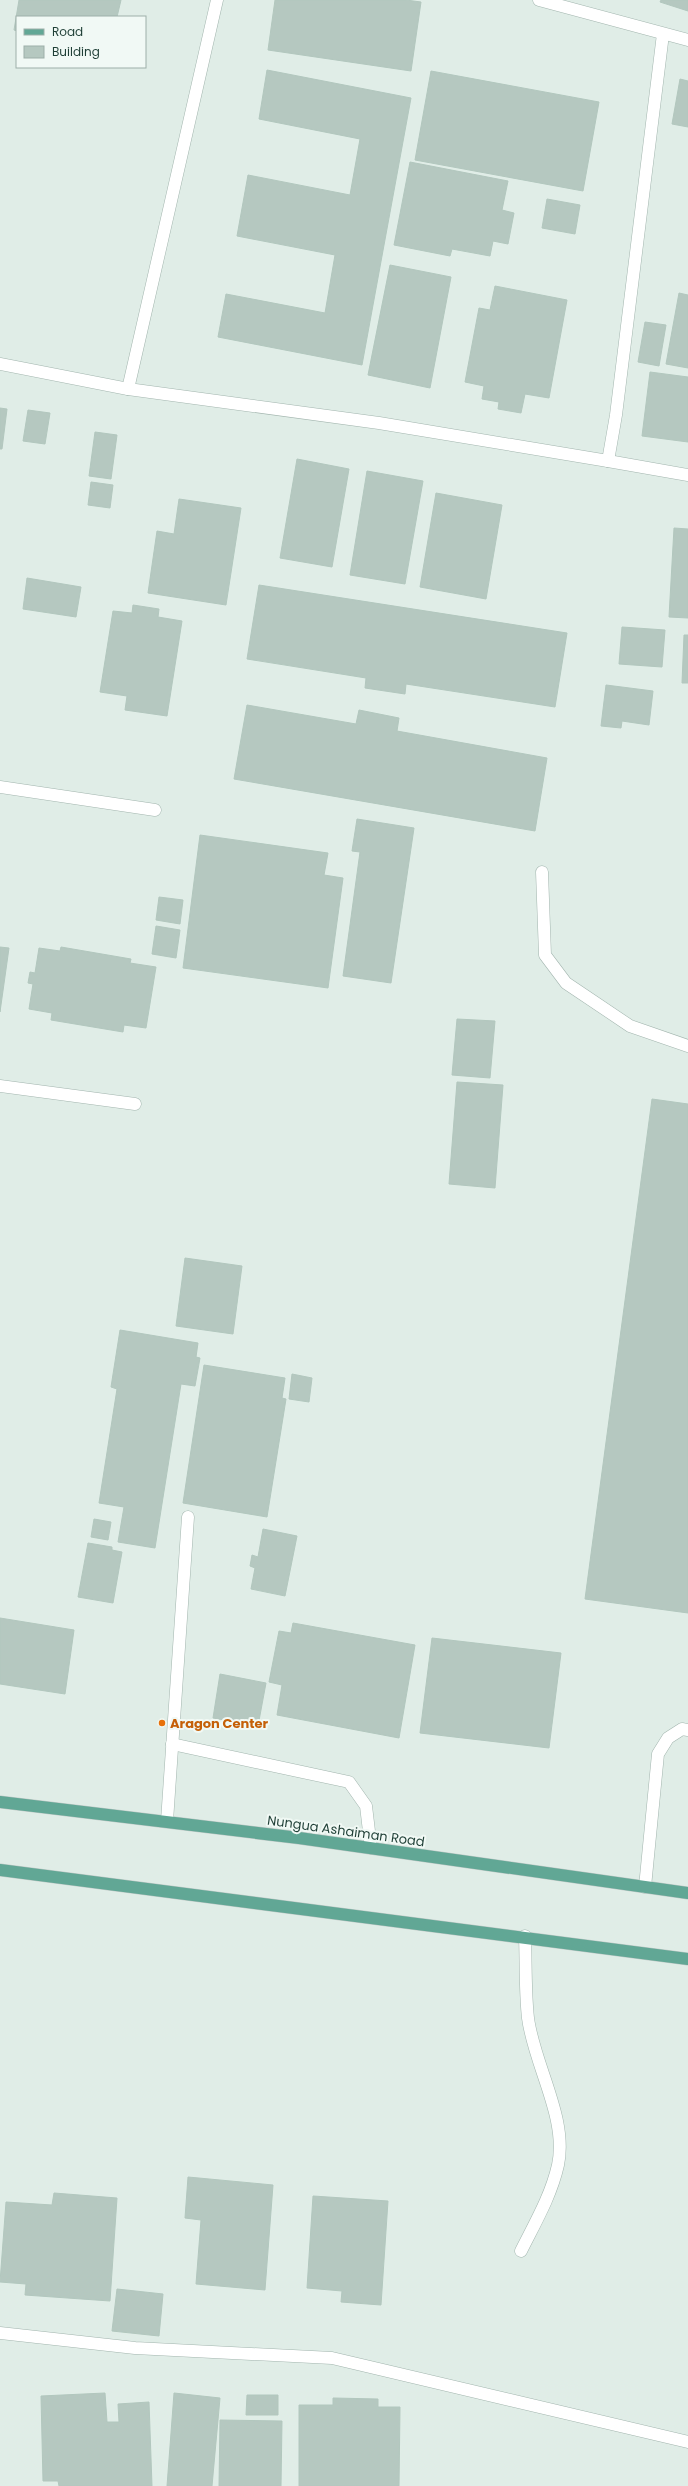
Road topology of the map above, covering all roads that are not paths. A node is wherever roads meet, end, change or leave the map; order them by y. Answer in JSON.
{"nodes":[{"id":1,"x":217,"y":0,"type":"edge"},
{"id":2,"x":539,"y":0,"type":"edge"},
{"id":3,"x":663,"y":34,"type":"junction"},
{"id":4,"x":688,"y":40,"type":"edge"},
{"id":5,"x":0,"y":364,"type":"edge"},
{"id":6,"x":128,"y":389,"type":"junction"},
{"id":7,"x":608,"y":461,"type":"junction"},
{"id":8,"x":688,"y":475,"type":"edge"},
{"id":9,"x":0,"y":787,"type":"edge"},
{"id":10,"x":155,"y":810,"type":"dead end"},
{"id":11,"x":542,"y":872,"type":"dead end"},
{"id":12,"x":688,"y":1046,"type":"edge"},
{"id":13,"x":0,"y":1086,"type":"edge"},
{"id":14,"x":135,"y":1104,"type":"dead end"},
{"id":15,"x":188,"y":1517,"type":"dead end"},
{"id":16,"x":688,"y":1730,"type":"edge"},
{"id":17,"x":172,"y":1744,"type":"junction"},
{"id":18,"x":0,"y":1802,"type":"edge"},
{"id":19,"x":167,"y":1821,"type":"junction"},
{"id":20,"x":371,"y":1848,"type":"junction"},
{"id":21,"x":0,"y":1870,"type":"edge"},
{"id":22,"x":645,"y":1887,"type":"junction"},
{"id":23,"x":688,"y":1893,"type":"edge"},
{"id":24,"x":525,"y":1936,"type":"junction"},
{"id":25,"x":688,"y":1959,"type":"edge"},
{"id":26,"x":521,"y":2251,"type":"dead end"},
{"id":27,"x":0,"y":2333,"type":"edge"},
{"id":28,"x":688,"y":2442,"type":"edge"}],
"edges":[{"from":1,"to":6,"type":"street"},
{"from":2,"to":3,"type":"street"},
{"from":3,"to":4,"type":"street"},
{"from":3,"to":7,"type":"street"},
{"from":5,"to":6,"type":"street"},
{"from":6,"to":7,"type":"street"},
{"from":7,"to":8,"type":"street"},
{"from":9,"to":10,"type":"street"},
{"from":11,"to":12,"type":"street"},
{"from":13,"to":14,"type":"street"},
{"from":15,"to":17,"type":"street"},
{"from":16,"to":22,"type":"street"},
{"from":17,"to":19,"type":"street"},
{"from":17,"to":20,"type":"street"},
{"from":18,"to":19,"type":"main road","name":"Nungua Ashaiman Road"},
{"from":19,"to":20,"type":"main road","name":"Nungua Ashaiman Road"},
{"from":20,"to":22,"type":"main road","name":"Nungua Ashaiman Road"},
{"from":21,"to":24,"type":"main road"},
{"from":22,"to":23,"type":"main road","name":"Nungua Ashaiman Road"},
{"from":24,"to":25,"type":"main road"},
{"from":24,"to":26,"type":"street"},
{"from":27,"to":28,"type":"street"}]}
